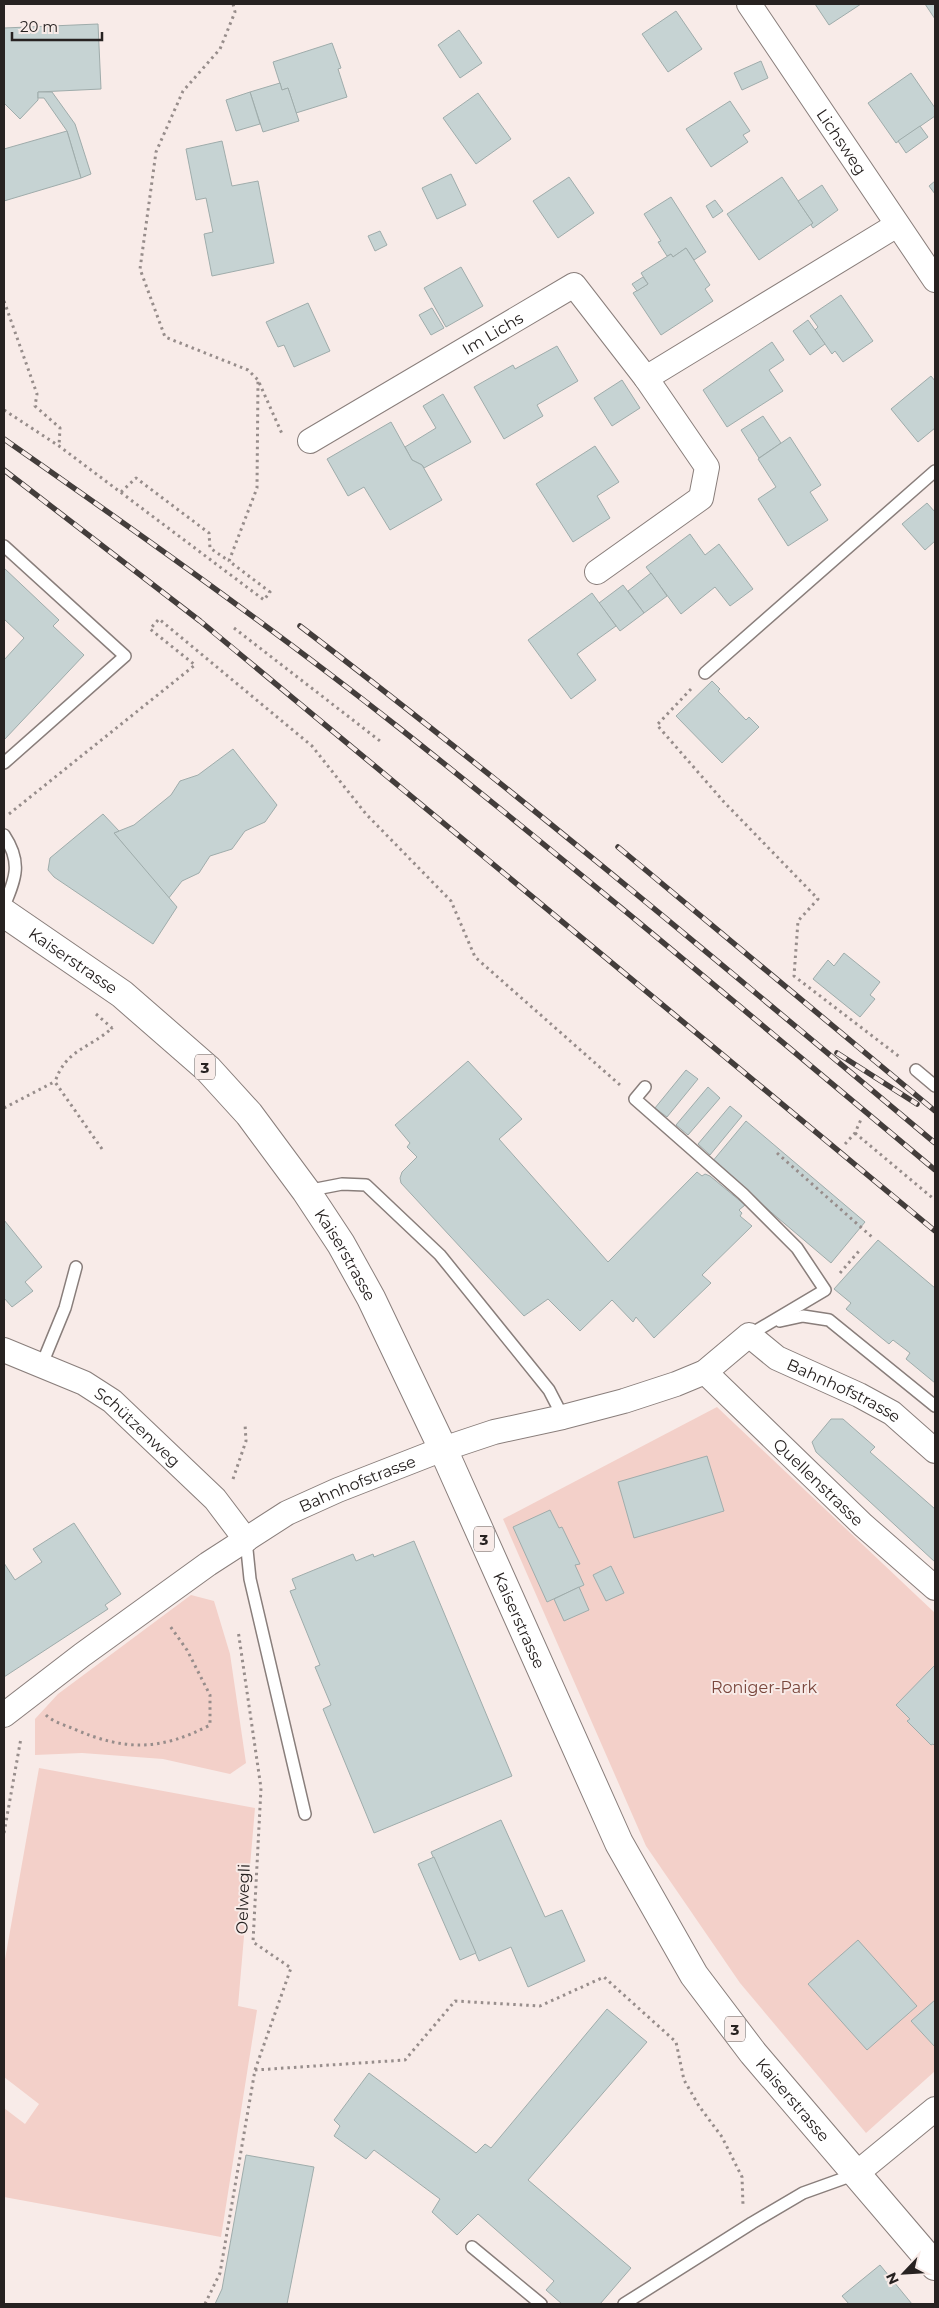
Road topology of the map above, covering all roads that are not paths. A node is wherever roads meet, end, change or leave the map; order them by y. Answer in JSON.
{"nodes":[{"id":1,"x":749,"y":4,"type":"edge"},
{"id":2,"x":897,"y":225,"type":"junction"},
{"id":3,"x":935,"y":280,"type":"edge"},
{"id":4,"x":646,"y":378,"type":"junction"},
{"id":5,"x":310,"y":440,"type":"road end"},
{"id":6,"x":935,"y":471,"type":"edge"},
{"id":7,"x":4,"y":546,"type":"edge"},
{"id":8,"x":597,"y":572,"type":"dead end"},
{"id":9,"x":705,"y":673,"type":"road end"},
{"id":10,"x":4,"y":763,"type":"edge"},
{"id":11,"x":4,"y":835,"type":"edge"},
{"id":12,"x":4,"y":906,"type":"edge"},
{"id":13,"x":4,"y":913,"type":"edge"},
{"id":14,"x":916,"y":1070,"type":"road end"},
{"id":15,"x":935,"y":1086,"type":"edge"},
{"id":16,"x":646,"y":1087,"type":"dead end"},
{"id":17,"x":306,"y":1191,"type":"junction"},
{"id":18,"x":76,"y":1267,"type":"dead end"},
{"id":19,"x":749,"y":1335,"type":"junction"},
{"id":20,"x":4,"y":1350,"type":"edge"},
{"id":21,"x":42,"y":1364,"type":"junction"},
{"id":22,"x":705,"y":1372,"type":"junction"},
{"id":23,"x":935,"y":1406,"type":"edge"},
{"id":24,"x":563,"y":1417,"type":"junction"},
{"id":25,"x":443,"y":1449,"type":"junction"},
{"id":26,"x":935,"y":1451,"type":"edge"},
{"id":27,"x":246,"y":1540,"type":"junction"},
{"id":28,"x":935,"y":1588,"type":"edge"},
{"id":29,"x":4,"y":1715,"type":"edge"},
{"id":30,"x":305,"y":1814,"type":"dead end"},
{"id":31,"x":935,"y":2109,"type":"edge"},
{"id":32,"x":857,"y":2173,"type":"junction"},
{"id":33,"x":472,"y":2247,"type":"dead end"},
{"id":34,"x":935,"y":2266,"type":"edge"},
{"id":35,"x":541,"y":2304,"type":"edge"},
{"id":36,"x":624,"y":2304,"type":"edge"}],
"edges":[{"from":1,"to":2,"type":"street","name":"Lichsweg"},
{"from":2,"to":3,"type":"street","name":"Lichsweg"},
{"from":2,"to":4,"type":"street"},
{"from":4,"to":5,"type":"street","name":"Im Lichs"},
{"from":4,"to":8,"type":"street","name":"Im Lichs"},
{"from":6,"to":9,"type":"lane"},
{"from":7,"to":10,"type":"lane"},
{"from":11,"to":12,"type":"lane"},
{"from":13,"to":17,"type":"main road","name":"Kaiserstrasse","number":"3"},
{"from":14,"to":15,"type":"lane"},
{"from":16,"to":19,"type":"lane"},
{"from":17,"to":24,"type":"lane"},
{"from":17,"to":25,"type":"main road","name":"Kaiserstrasse","number":"3"},
{"from":18,"to":21,"type":"lane"},
{"from":19,"to":22,"type":"street","name":"Bahnhofstrasse"},
{"from":19,"to":23,"type":"lane","name":"Bahnhofstrasse"},
{"from":19,"to":26,"type":"street","name":"Bahnhofstrasse"},
{"from":20,"to":21,"type":"street","name":"Schützenweg"},
{"from":21,"to":27,"type":"street","name":"Schützenweg"},
{"from":22,"to":24,"type":"street","name":"Bahnhofstrasse"},
{"from":22,"to":28,"type":"street","name":"Quellenstrasse"},
{"from":24,"to":25,"type":"street","name":"Bahnhofstrasse"},
{"from":25,"to":27,"type":"street","name":"Bahnhofstrasse"},
{"from":25,"to":32,"type":"main road","name":"Kaiserstrasse","number":"3"},
{"from":27,"to":29,"type":"street","name":"Bahnhofstrasse"},
{"from":27,"to":30,"type":"lane"},
{"from":31,"to":32,"type":"street"},
{"from":32,"to":34,"type":"main road","name":"Kaiserstrasse","number":"3"},
{"from":32,"to":36,"type":"lane"},
{"from":33,"to":35,"type":"lane"}]}
